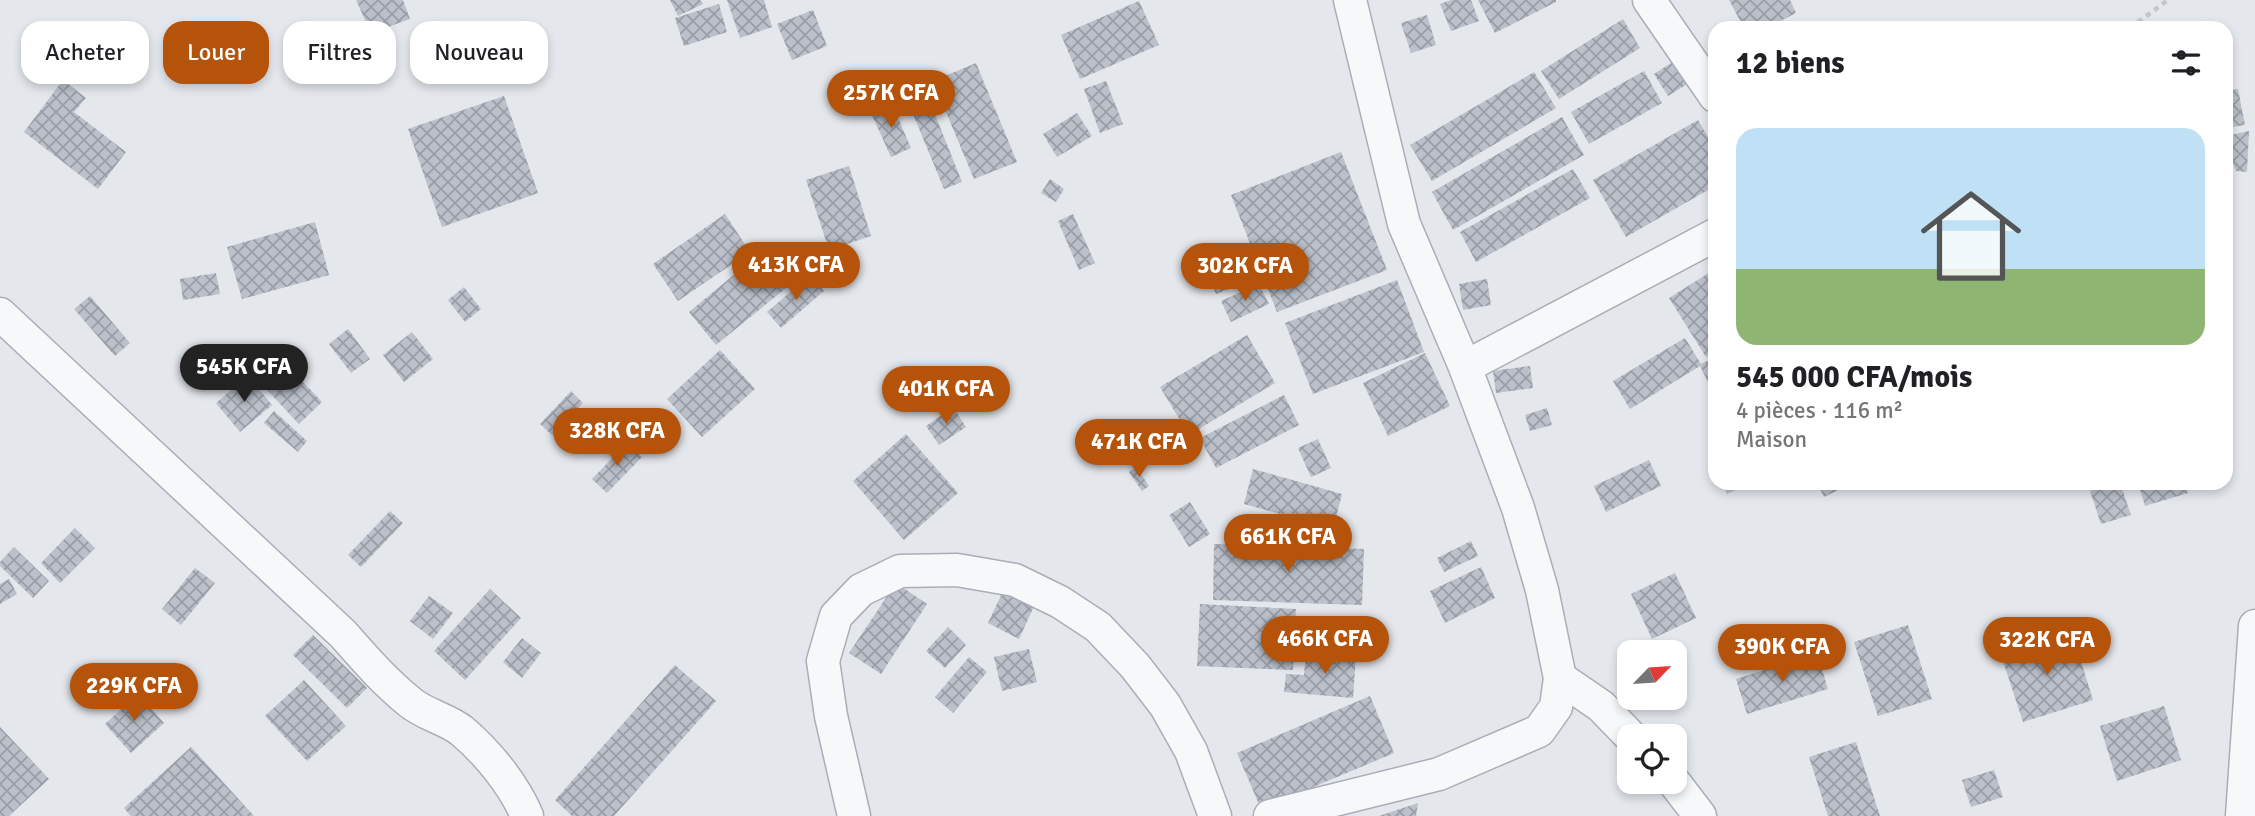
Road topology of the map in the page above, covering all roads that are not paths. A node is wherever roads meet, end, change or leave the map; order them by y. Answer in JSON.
{"nodes":[{"id":1,"x":1350,"y":0,"type":"edge"},
{"id":2,"x":1649,"y":0,"type":"edge"},
{"id":3,"x":1708,"y":86,"type":"edge"},
{"id":4,"x":1708,"y":239,"type":"edge"},
{"id":5,"x":0,"y":314,"type":"edge"},
{"id":6,"x":1465,"y":367,"type":"junction"},
{"id":7,"x":2255,"y":626,"type":"edge"},
{"id":8,"x":1560,"y":678,"type":"junction"},
{"id":9,"x":1618,"y":724,"type":"edge"},
{"id":10,"x":1683,"y":794,"type":"edge"},
{"id":11,"x":527,"y":816,"type":"edge"},
{"id":12,"x":854,"y":816,"type":"edge"},
{"id":13,"x":1215,"y":816,"type":"edge"},
{"id":14,"x":1270,"y":816,"type":"edge"},
{"id":15,"x":1700,"y":816,"type":"edge"},
{"id":16,"x":2242,"y":816,"type":"edge"}],
"edges":[{"from":1,"to":6,"type":"street"},
{"from":2,"to":3,"type":"street"},
{"from":4,"to":6,"type":"street"},
{"from":5,"to":11,"type":"street"},
{"from":6,"to":8,"type":"street"},
{"from":7,"to":16,"type":"street"},
{"from":8,"to":9,"type":"street"},
{"from":8,"to":14,"type":"street"},
{"from":10,"to":15,"type":"street"},
{"from":12,"to":13,"type":"street"}]}
